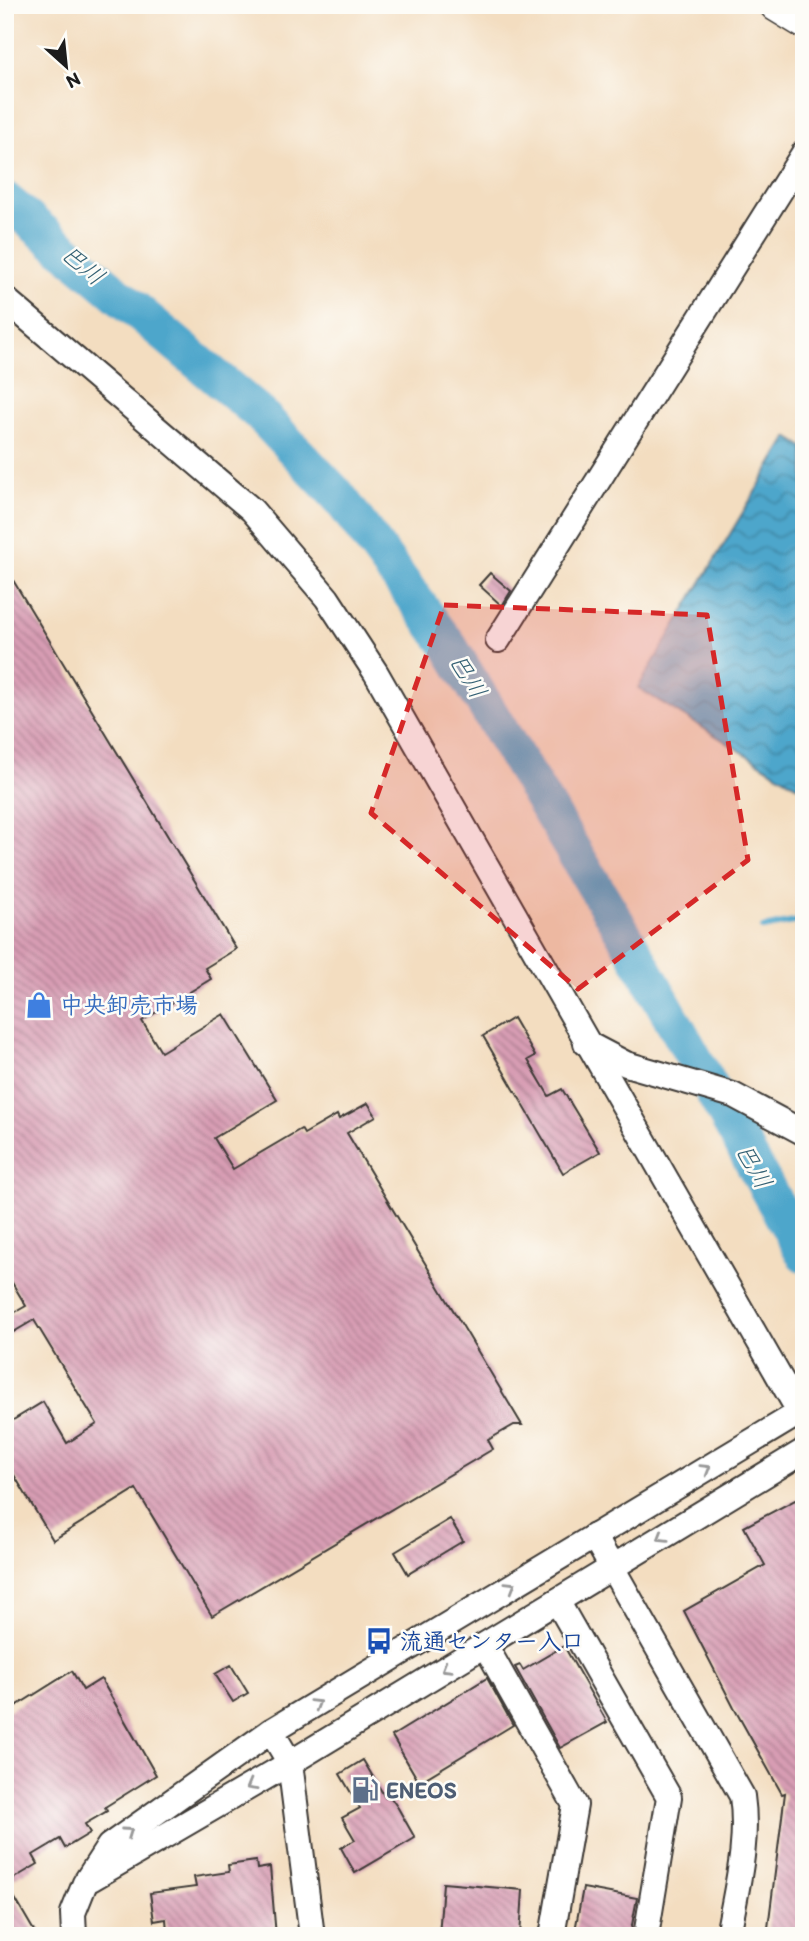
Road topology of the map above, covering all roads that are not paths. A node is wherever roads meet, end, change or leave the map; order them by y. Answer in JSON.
{"nodes":[{"id":1,"x":776,"y":5,"type":"edge"},
{"id":2,"x":804,"y":22,"type":"edge"},
{"id":3,"x":804,"y":153,"type":"edge"},
{"id":4,"x":5,"y":299,"type":"edge"},
{"id":5,"x":498,"y":640,"type":"dead end"},
{"id":6,"x":586,"y":1043,"type":"junction"},
{"id":7,"x":804,"y":1133,"type":"edge"},
{"id":8,"x":802,"y":1414,"type":"edge"},
{"id":9,"x":804,"y":1451,"type":"edge"},
{"id":10,"x":594,"y":1536,"type":"junction"},
{"id":11,"x":612,"y":1567,"type":"junction"},
{"id":12,"x":557,"y":1601,"type":"junction"},
{"id":13,"x":485,"y":1645,"type":"junction"},
{"id":14,"x":271,"y":1731,"type":"junction"},
{"id":15,"x":290,"y":1763,"type":"junction"},
{"id":16,"x":85,"y":1883,"type":"junction"},
{"id":17,"x":74,"y":1936,"type":"edge"},
{"id":18,"x":312,"y":1936,"type":"edge"},
{"id":19,"x":552,"y":1936,"type":"edge"},
{"id":20,"x":646,"y":1936,"type":"edge"},
{"id":21,"x":728,"y":1936,"type":"edge"}],
"edges":[{"from":1,"to":2,"type":"main road"},
{"from":3,"to":5,"type":"street"},
{"from":4,"to":6,"type":"street"},
{"from":6,"to":7,"type":"street"},
{"from":6,"to":8,"type":"street"},
{"from":10,"to":8,"type":"street","one_way":true},
{"from":9,"to":11,"type":"street","one_way":true},
{"from":10,"to":11,"type":"street"},
{"from":14,"to":10,"type":"street","one_way":true},
{"from":11,"to":12,"type":"street"},
{"from":11,"to":21,"type":"street"},
{"from":12,"to":13,"type":"street"},
{"from":12,"to":20,"type":"street"},
{"from":13,"to":15,"type":"street","one_way":true},
{"from":13,"to":19,"type":"street"},
{"from":14,"to":15,"type":"street"},
{"from":16,"to":14,"type":"street","one_way":true},
{"from":15,"to":16,"type":"street","one_way":true},
{"from":15,"to":18,"type":"street"},
{"from":16,"to":17,"type":"street"}]}
